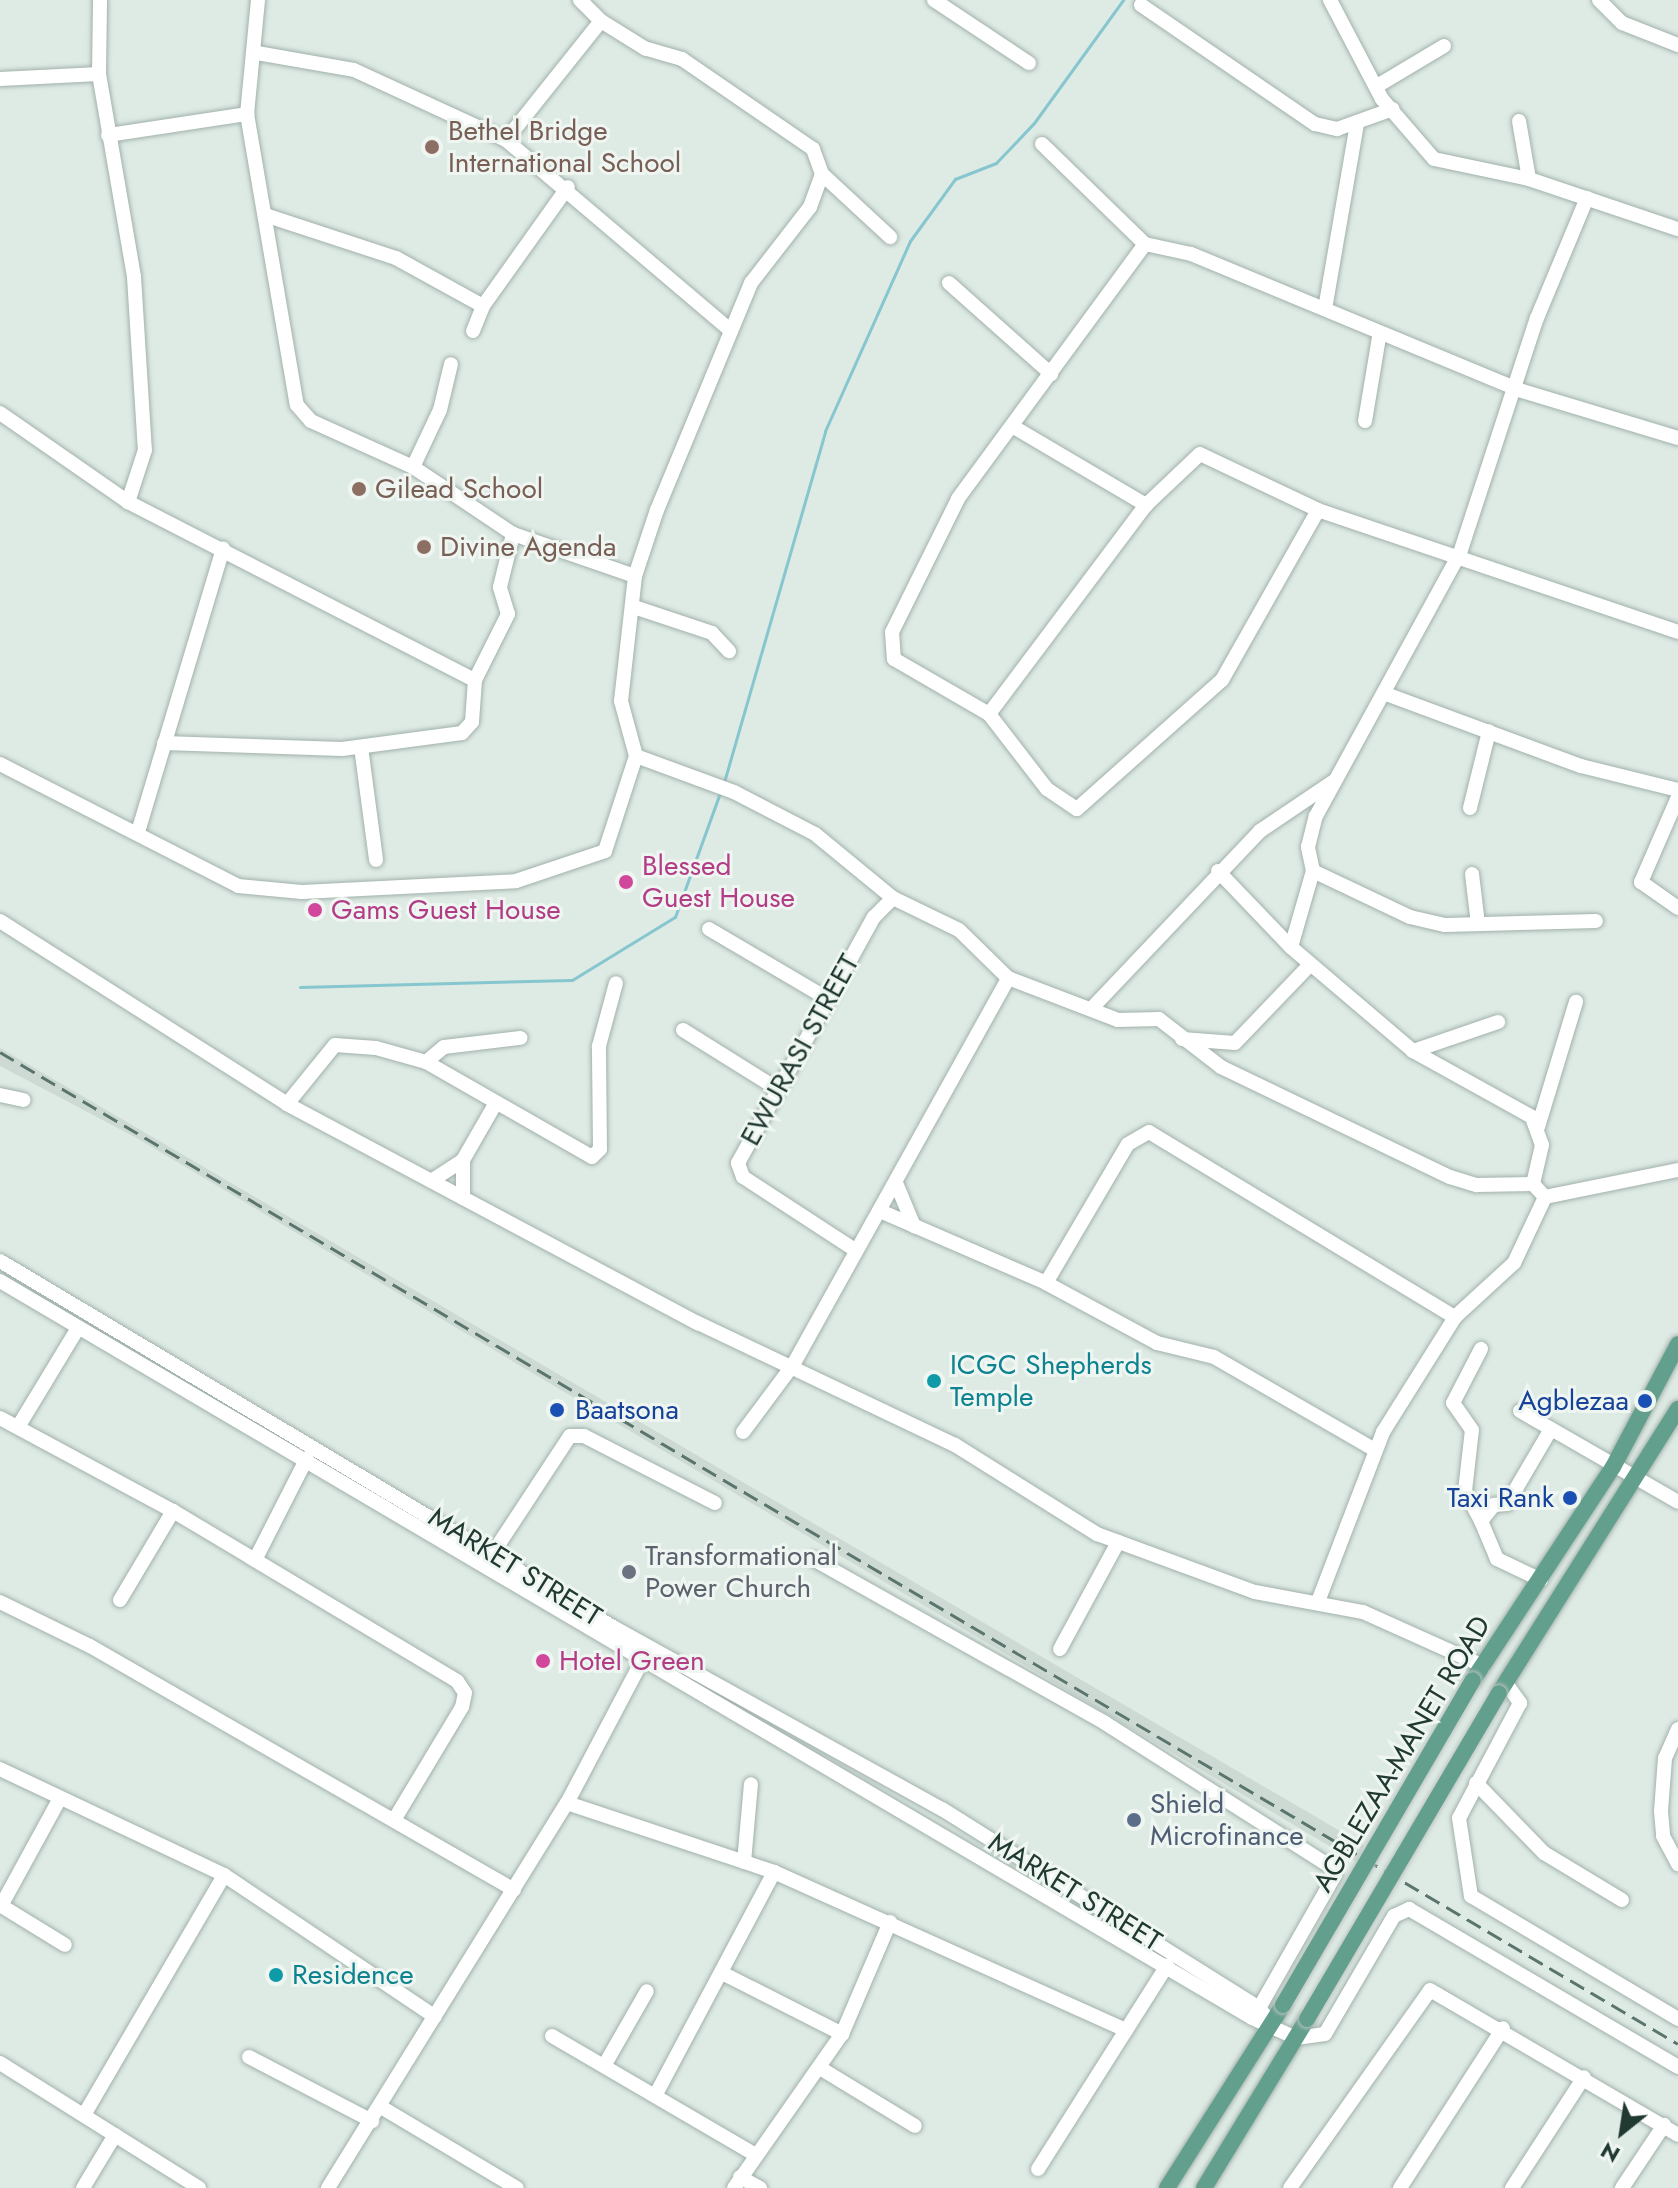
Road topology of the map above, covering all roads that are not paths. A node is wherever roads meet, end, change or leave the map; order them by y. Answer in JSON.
{"nodes":[{"id":1,"x":100,"y":0,"type":"edge"},
{"id":2,"x":258,"y":0,"type":"edge"},
{"id":3,"x":580,"y":0,"type":"edge"},
{"id":4,"x":934,"y":0,"type":"edge"},
{"id":5,"x":1330,"y":0,"type":"edge"},
{"id":6,"x":1599,"y":0,"type":"edge"},
{"id":7,"x":1141,"y":5,"type":"dead end"},
{"id":8,"x":601,"y":21,"type":"junction"},
{"id":9,"x":1678,"y":45,"type":"edge"},
{"id":10,"x":1444,"y":46,"type":"dead end"},
{"id":11,"x":257,"y":53,"type":"junction"},
{"id":12,"x":1029,"y":63,"type":"dead end"},
{"id":13,"x":99,"y":74,"type":"junction"},
{"id":14,"x":0,"y":79,"type":"edge"},
{"id":15,"x":1377,"y":86,"type":"junction"},
{"id":16,"x":1393,"y":109,"type":"junction"},
{"id":17,"x":247,"y":114,"type":"junction"},
{"id":18,"x":1519,"y":121,"type":"dead end"},
{"id":19,"x":1357,"y":123,"type":"junction"},
{"id":20,"x":108,"y":135,"type":"junction"},
{"id":21,"x":506,"y":140,"type":"junction"},
{"id":22,"x":1042,"y":144,"type":"dead end"},
{"id":23,"x":822,"y":174,"type":"junction"},
{"id":24,"x":1529,"y":179,"type":"junction"},
{"id":25,"x":568,"y":187,"type":"junction"},
{"id":26,"x":1587,"y":198,"type":"junction"},
{"id":27,"x":268,"y":216,"type":"junction"},
{"id":28,"x":1678,"y":229,"type":"edge"},
{"id":29,"x":890,"y":237,"type":"dead end"},
{"id":30,"x":1145,"y":244,"type":"junction"},
{"id":31,"x":949,"y":283,"type":"dead end"},
{"id":32,"x":483,"y":306,"type":"junction"},
{"id":33,"x":1325,"y":309,"type":"junction"},
{"id":34,"x":729,"y":329,"type":"junction"},
{"id":35,"x":473,"y":331,"type":"dead end"},
{"id":36,"x":1379,"y":337,"type":"junction"},
{"id":37,"x":451,"y":364,"type":"dead end"},
{"id":38,"x":1051,"y":374,"type":"junction"},
{"id":39,"x":1519,"y":390,"type":"junction"},
{"id":40,"x":0,"y":413,"type":"edge"},
{"id":41,"x":1365,"y":421,"type":"dead end"},
{"id":42,"x":1012,"y":426,"type":"junction"},
{"id":43,"x":1678,"y":438,"type":"edge"},
{"id":44,"x":413,"y":467,"type":"junction"},
{"id":45,"x":128,"y":502,"type":"junction"},
{"id":46,"x":1146,"y":505,"type":"junction"},
{"id":47,"x":1318,"y":510,"type":"junction"},
{"id":48,"x":513,"y":534,"type":"junction"},
{"id":49,"x":223,"y":548,"type":"junction"},
{"id":50,"x":1460,"y":553,"type":"junction"},
{"id":51,"x":635,"y":576,"type":"junction"},
{"id":52,"x":634,"y":607,"type":"junction"},
{"id":53,"x":1678,"y":632,"type":"edge"},
{"id":54,"x":729,"y":651,"type":"dead end"},
{"id":55,"x":475,"y":680,"type":"junction"},
{"id":56,"x":1386,"y":694,"type":"junction"},
{"id":57,"x":989,"y":714,"type":"junction"},
{"id":58,"x":1489,"y":731,"type":"junction"},
{"id":59,"x":164,"y":743,"type":"junction"},
{"id":60,"x":361,"y":747,"type":"junction"},
{"id":61,"x":636,"y":756,"type":"junction"},
{"id":62,"x":0,"y":764,"type":"edge"},
{"id":63,"x":1338,"y":779,"type":"junction"},
{"id":64,"x":1678,"y":790,"type":"edge"},
{"id":65,"x":1678,"y":797,"type":"edge"},
{"id":66,"x":1470,"y":808,"type":"dead end"},
{"id":67,"x":138,"y":832,"type":"junction"},
{"id":68,"x":376,"y":860,"type":"dead end"},
{"id":69,"x":1218,"y":871,"type":"junction"},
{"id":70,"x":1313,"y":871,"type":"junction"},
{"id":71,"x":1472,"y":874,"type":"dead end"},
{"id":72,"x":893,"y":898,"type":"junction"},
{"id":73,"x":1678,"y":908,"type":"edge"},
{"id":74,"x":0,"y":921,"type":"edge"},
{"id":75,"x":1596,"y":921,"type":"dead end"},
{"id":76,"x":1478,"y":924,"type":"junction"},
{"id":77,"x":709,"y":929,"type":"dead end"},
{"id":78,"x":1291,"y":947,"type":"junction"},
{"id":79,"x":1308,"y":967,"type":"junction"},
{"id":80,"x":1008,"y":978,"type":"junction"},
{"id":81,"x":616,"y":983,"type":"dead end"},
{"id":82,"x":828,"y":999,"type":"junction"},
{"id":83,"x":1576,"y":1002,"type":"dead end"},
{"id":84,"x":1093,"y":1007,"type":"junction"},
{"id":85,"x":1498,"y":1022,"type":"dead end"},
{"id":86,"x":683,"y":1030,"type":"dead end"},
{"id":87,"x":520,"y":1038,"type":"dead end"},
{"id":88,"x":1182,"y":1039,"type":"junction"},
{"id":89,"x":1413,"y":1051,"type":"junction"},
{"id":90,"x":426,"y":1062,"type":"junction"},
{"id":91,"x":779,"y":1090,"type":"junction"},
{"id":92,"x":0,"y":1095,"type":"edge"},
{"id":93,"x":23,"y":1100,"type":"dead end"},
{"id":94,"x":287,"y":1104,"type":"junction"},
{"id":95,"x":494,"y":1106,"type":"junction"},
{"id":96,"x":1538,"y":1127,"type":"junction"},
{"id":97,"x":463,"y":1160,"type":"junction"},
{"id":98,"x":1678,"y":1170,"type":"edge"},
{"id":99,"x":431,"y":1181,"type":"junction"},
{"id":100,"x":896,"y":1183,"type":"junction"},
{"id":101,"x":1533,"y":1184,"type":"junction"},
{"id":102,"x":1545,"y":1197,"type":"junction"},
{"id":103,"x":463,"y":1198,"type":"junction"},
{"id":104,"x":880,"y":1211,"type":"junction"},
{"id":105,"x":914,"y":1226,"type":"junction"},
{"id":106,"x":852,"y":1248,"type":"junction"},
{"id":107,"x":0,"y":1261,"type":"edge"},
{"id":108,"x":0,"y":1281,"type":"edge"},
{"id":109,"x":1046,"y":1283,"type":"junction"},
{"id":110,"x":1455,"y":1317,"type":"junction"},
{"id":111,"x":78,"y":1328,"type":"junction"},
{"id":112,"x":1678,"y":1344,"type":"edge"},
{"id":113,"x":1481,"y":1349,"type":"dead end"},
{"id":114,"x":793,"y":1365,"type":"junction"},
{"id":115,"x":1520,"y":1411,"type":"dead end"},
{"id":116,"x":1676,"y":1412,"type":"edge"},
{"id":117,"x":0,"y":1418,"type":"edge"},
{"id":118,"x":18,"y":1427,"type":"junction"},
{"id":119,"x":1551,"y":1429,"type":"junction"},
{"id":120,"x":743,"y":1432,"type":"dead end"},
{"id":121,"x":1375,"y":1450,"type":"junction"},
{"id":122,"x":307,"y":1458,"type":"junction"},
{"id":123,"x":1613,"y":1467,"type":"junction"},
{"id":124,"x":1638,"y":1480,"type":"junction"},
{"id":125,"x":1678,"y":1502,"type":"edge"},
{"id":126,"x":715,"y":1503,"type":"dead end"},
{"id":127,"x":173,"y":1511,"type":"junction"},
{"id":128,"x":1481,"y":1521,"type":"junction"},
{"id":129,"x":1118,"y":1542,"type":"junction"},
{"id":130,"x":493,"y":1553,"type":"junction"},
{"id":131,"x":813,"y":1559,"type":"dead end"},
{"id":132,"x":255,"y":1560,"type":"junction"},
{"id":133,"x":1541,"y":1580,"type":"junction"},
{"id":134,"x":1319,"y":1599,"type":"junction"},
{"id":135,"x":120,"y":1600,"type":"dead end"},
{"id":136,"x":0,"y":1602,"type":"edge"},
{"id":137,"x":1060,"y":1649,"type":"dead end"},
{"id":138,"x":642,"y":1661,"type":"junction"},
{"id":139,"x":1478,"y":1673,"type":"junction"},
{"id":140,"x":1502,"y":1688,"type":"junction"},
{"id":141,"x":1678,"y":1729,"type":"edge"},
{"id":142,"x":0,"y":1769,"type":"edge"},
{"id":143,"x":1476,"y":1783,"type":"junction"},
{"id":144,"x":751,"y":1784,"type":"dead end"},
{"id":145,"x":58,"y":1802,"type":"junction"},
{"id":146,"x":567,"y":1803,"type":"junction"},
{"id":147,"x":396,"y":1817,"type":"junction"},
{"id":148,"x":1671,"y":1838,"type":"edge"},
{"id":149,"x":744,"y":1862,"type":"junction"},
{"id":150,"x":1678,"y":1864,"type":"edge"},
{"id":151,"x":774,"y":1872,"type":"junction"},
{"id":152,"x":224,"y":1875,"type":"junction"},
{"id":153,"x":514,"y":1890,"type":"junction"},
{"id":154,"x":1622,"y":1900,"type":"dead end"},
{"id":155,"x":0,"y":1906,"type":"edge"},
{"id":156,"x":890,"y":1922,"type":"junction"},
{"id":157,"x":65,"y":1945,"type":"dead end"},
{"id":158,"x":1167,"y":1966,"type":"junction"},
{"id":159,"x":722,"y":1973,"type":"junction"},
{"id":160,"x":647,"y":1991,"type":"dead end"},
{"id":161,"x":1259,"y":2008,"type":"junction"},
{"id":162,"x":435,"y":2017,"type":"junction"},
{"id":163,"x":1678,"y":2019,"type":"edge"},
{"id":164,"x":1272,"y":2025,"type":"junction"},
{"id":165,"x":1503,"y":2028,"type":"junction"},
{"id":166,"x":1126,"y":2030,"type":"junction"},
{"id":167,"x":842,"y":2034,"type":"junction"},
{"id":168,"x":552,"y":2036,"type":"dead end"},
{"id":169,"x":1296,"y":2038,"type":"junction"},
{"id":170,"x":249,"y":2057,"type":"dead end"},
{"id":171,"x":0,"y":2063,"type":"edge"},
{"id":172,"x":604,"y":2066,"type":"junction"},
{"id":173,"x":1678,"y":2067,"type":"edge"},
{"id":174,"x":820,"y":2068,"type":"junction"},
{"id":175,"x":1584,"y":2077,"type":"junction"},
{"id":176,"x":655,"y":2096,"type":"junction"},
{"id":177,"x":381,"y":2107,"type":"junction"},
{"id":178,"x":84,"y":2115,"type":"junction"},
{"id":179,"x":372,"y":2121,"type":"junction"},
{"id":180,"x":1664,"y":2125,"type":"junction"},
{"id":181,"x":915,"y":2126,"type":"dead end"},
{"id":182,"x":115,"y":2135,"type":"junction"},
{"id":183,"x":1678,"y":2135,"type":"edge"},
{"id":184,"x":754,"y":2154,"type":"junction"},
{"id":185,"x":1038,"y":2169,"type":"dead end"},
{"id":186,"x":737,"y":2182,"type":"edge"},
{"id":187,"x":83,"y":2188,"type":"edge"},
{"id":188,"x":199,"y":2188,"type":"edge"},
{"id":189,"x":328,"y":2188,"type":"edge"},
{"id":190,"x":517,"y":2188,"type":"edge"},
{"id":191,"x":760,"y":2188,"type":"edge"},
{"id":192,"x":1167,"y":2188,"type":"edge"},
{"id":193,"x":1204,"y":2188,"type":"edge"},
{"id":194,"x":1290,"y":2188,"type":"edge"},
{"id":195,"x":1400,"y":2188,"type":"edge"},
{"id":196,"x":1512,"y":2188,"type":"edge"},
{"id":197,"x":1622,"y":2188,"type":"edge"}],
"edges":[{"from":1,"to":13,"type":"street"},
{"from":2,"to":11,"type":"street"},
{"from":3,"to":8,"type":"street"},
{"from":4,"to":12,"type":"street"},
{"from":5,"to":15,"type":"street"},
{"from":6,"to":9,"type":"street"},
{"from":7,"to":19,"type":"street"},
{"from":8,"to":21,"type":"street"},
{"from":8,"to":23,"type":"street"},
{"from":10,"to":15,"type":"street"},
{"from":11,"to":17,"type":"street"},
{"from":11,"to":21,"type":"street"},
{"from":13,"to":14,"type":"street"},
{"from":13,"to":20,"type":"street"},
{"from":15,"to":16,"type":"street"},
{"from":16,"to":19,"type":"street"},
{"from":16,"to":24,"type":"street"},
{"from":17,"to":20,"type":"street"},
{"from":17,"to":27,"type":"street"},
{"from":18,"to":24,"type":"street"},
{"from":19,"to":33,"type":"street"},
{"from":20,"to":45,"type":"street"},
{"from":21,"to":25,"type":"street"},
{"from":22,"to":30,"type":"street"},
{"from":23,"to":29,"type":"street"},
{"from":23,"to":34,"type":"street"},
{"from":24,"to":26,"type":"street"},
{"from":25,"to":32,"type":"street"},
{"from":25,"to":34,"type":"street"},
{"from":26,"to":28,"type":"street"},
{"from":26,"to":39,"type":"street"},
{"from":27,"to":32,"type":"street"},
{"from":27,"to":44,"type":"street"},
{"from":30,"to":33,"type":"street"},
{"from":30,"to":38,"type":"street"},
{"from":31,"to":38,"type":"street"},
{"from":32,"to":35,"type":"street"},
{"from":33,"to":36,"type":"street"},
{"from":34,"to":51,"type":"street"},
{"from":36,"to":39,"type":"street"},
{"from":36,"to":41,"type":"street"},
{"from":37,"to":44,"type":"street"},
{"from":38,"to":42,"type":"street"},
{"from":39,"to":43,"type":"street"},
{"from":39,"to":50,"type":"street"},
{"from":40,"to":45,"type":"street"},
{"from":42,"to":46,"type":"street"},
{"from":42,"to":57,"type":"street"},
{"from":44,"to":48,"type":"street"},
{"from":45,"to":49,"type":"street"},
{"from":46,"to":47,"type":"street"},
{"from":46,"to":57,"type":"street"},
{"from":47,"to":50,"type":"street"},
{"from":47,"to":57,"type":"street"},
{"from":48,"to":51,"type":"street"},
{"from":48,"to":55,"type":"street"},
{"from":49,"to":55,"type":"street"},
{"from":49,"to":59,"type":"street"},
{"from":50,"to":53,"type":"street"},
{"from":50,"to":56,"type":"street"},
{"from":51,"to":52,"type":"street"},
{"from":52,"to":54,"type":"street"},
{"from":52,"to":61,"type":"street"},
{"from":55,"to":60,"type":"street"},
{"from":56,"to":58,"type":"street"},
{"from":56,"to":63,"type":"street"},
{"from":58,"to":64,"type":"street"},
{"from":58,"to":66,"type":"street"},
{"from":59,"to":60,"type":"street"},
{"from":59,"to":67,"type":"street"},
{"from":60,"to":68,"type":"street"},
{"from":61,"to":67,"type":"street"},
{"from":61,"to":72,"type":"street"},
{"from":62,"to":67,"type":"street"},
{"from":63,"to":69,"type":"street"},
{"from":63,"to":70,"type":"street"},
{"from":65,"to":73,"type":"street"},
{"from":69,"to":78,"type":"street"},
{"from":69,"to":84,"type":"street"},
{"from":70,"to":76,"type":"street"},
{"from":70,"to":78,"type":"street"},
{"from":71,"to":76,"type":"street"},
{"from":72,"to":80,"type":"street"},
{"from":72,"to":82,"type":"street","name":"EWURASI STREET"},
{"from":74,"to":94,"type":"street"},
{"from":75,"to":76,"type":"street"},
{"from":77,"to":82,"type":"street"},
{"from":78,"to":79,"type":"street"},
{"from":79,"to":88,"type":"street"},
{"from":79,"to":89,"type":"street"},
{"from":80,"to":84,"type":"street"},
{"from":80,"to":100,"type":"street"},
{"from":81,"to":95,"type":"street"},
{"from":82,"to":91,"type":"street","name":"EWURASI STREET"},
{"from":83,"to":96,"type":"street"},
{"from":84,"to":88,"type":"street"},
{"from":85,"to":89,"type":"street"},
{"from":86,"to":91,"type":"street"},
{"from":87,"to":90,"type":"street"},
{"from":88,"to":101,"type":"street"},
{"from":89,"to":96,"type":"street"},
{"from":90,"to":94,"type":"street"},
{"from":90,"to":95,"type":"street"},
{"from":91,"to":106,"type":"street","name":"EWURASI STREET"},
{"from":92,"to":93,"type":"street"},
{"from":94,"to":99,"type":"street"},
{"from":95,"to":97,"type":"street"},
{"from":96,"to":101,"type":"street"},
{"from":97,"to":99,"type":"street"},
{"from":97,"to":103,"type":"street"},
{"from":98,"to":102,"type":"street"},
{"from":99,"to":103,"type":"street"},
{"from":100,"to":104,"type":"street"},
{"from":100,"to":105,"type":"street"},
{"from":101,"to":102,"type":"street"},
{"from":102,"to":110,"type":"street"},
{"from":103,"to":114,"type":"street"},
{"from":104,"to":105,"type":"street"},
{"from":104,"to":106,"type":"street"},
{"from":105,"to":109,"type":"street"},
{"from":106,"to":114,"type":"street"},
{"from":107,"to":130,"type":"street","name":"MARKET STREET"},
{"from":108,"to":111,"type":"street","name":"MARKET STREET"},
{"from":109,"to":110,"type":"street"},
{"from":109,"to":121,"type":"street"},
{"from":110,"to":121,"type":"street"},
{"from":111,"to":118,"type":"street"},
{"from":111,"to":122,"type":"street","name":"MARKET STREET"},
{"from":112,"to":123,"type":"main road","name":"AGBLEZAA-MANET ROAD"},
{"from":113,"to":128,"type":"street"},
{"from":114,"to":120,"type":"street"},
{"from":114,"to":129,"type":"street"},
{"from":115,"to":119,"type":"street"},
{"from":116,"to":124,"type":"main road","name":"AGBLEZAA-MANET ROAD"},
{"from":117,"to":118,"type":"street"},
{"from":118,"to":127,"type":"street"},
{"from":119,"to":123,"type":"street"},
{"from":119,"to":128,"type":"street"},
{"from":121,"to":134,"type":"street"},
{"from":122,"to":132,"type":"street"},
{"from":122,"to":138,"type":"street","name":"MARKET STREET"},
{"from":123,"to":124,"type":"street"},
{"from":123,"to":133,"type":"main road","name":"AGBLEZAA-MANET ROAD"},
{"from":124,"to":125,"type":"street"},
{"from":124,"to":140,"type":"main road","name":"AGBLEZAA-MANET ROAD"},
{"from":126,"to":130,"type":"street"},
{"from":127,"to":132,"type":"street"},
{"from":127,"to":135,"type":"street"},
{"from":128,"to":133,"type":"street"},
{"from":129,"to":134,"type":"street"},
{"from":129,"to":137,"type":"street"},
{"from":130,"to":161,"type":"street","name":"MARKET STREET"},
{"from":131,"to":161,"type":"street"},
{"from":132,"to":147,"type":"street"},
{"from":133,"to":139,"type":"main road","name":"AGBLEZAA-MANET ROAD"},
{"from":134,"to":139,"type":"street"},
{"from":136,"to":147,"type":"street"},
{"from":138,"to":146,"type":"street"},
{"from":138,"to":158,"type":"street","name":"MARKET STREET"},
{"from":139,"to":164,"type":"main road","name":"AGBLEZAA-MANET ROAD","bridge":true},
{"from":140,"to":143,"type":"street"},
{"from":140,"to":169,"type":"main road","name":"AGBLEZAA-MANET ROAD","bridge":true},
{"from":141,"to":148,"type":"street"},
{"from":142,"to":145,"type":"street"},
{"from":143,"to":154,"type":"street"},
{"from":143,"to":163,"type":"street"},
{"from":144,"to":149,"type":"street"},
{"from":145,"to":152,"type":"street"},
{"from":145,"to":155,"type":"street"},
{"from":146,"to":149,"type":"street"},
{"from":146,"to":153,"type":"street"},
{"from":147,"to":153,"type":"street"},
{"from":148,"to":150,"type":"street"},
{"from":149,"to":151,"type":"street"},
{"from":151,"to":156,"type":"street"},
{"from":151,"to":159,"type":"street"},
{"from":152,"to":162,"type":"street"},
{"from":152,"to":178,"type":"street"},
{"from":153,"to":162,"type":"street"},
{"from":155,"to":157,"type":"street"},
{"from":156,"to":166,"type":"street"},
{"from":156,"to":167,"type":"street"},
{"from":158,"to":164,"type":"street","name":"MARKET STREET"},
{"from":158,"to":166,"type":"street"},
{"from":159,"to":167,"type":"street"},
{"from":159,"to":176,"type":"street"},
{"from":160,"to":172,"type":"street"},
{"from":161,"to":164,"type":"street","name":"MARKET STREET"},
{"from":162,"to":177,"type":"street"},
{"from":164,"to":169,"type":"street","name":"MARKET STREET"},
{"from":164,"to":192,"type":"main road","name":"AGBLEZAA-MANET ROAD"},
{"from":165,"to":175,"type":"street"},
{"from":165,"to":194,"type":"street"},
{"from":165,"to":195,"type":"street"},
{"from":166,"to":185,"type":"street"},
{"from":167,"to":174,"type":"street"},
{"from":168,"to":172,"type":"street"},
{"from":169,"to":173,"type":"street"},
{"from":169,"to":193,"type":"main road","name":"AGBLEZAA-MANET ROAD"},
{"from":170,"to":179,"type":"street"},
{"from":171,"to":178,"type":"street"},
{"from":172,"to":176,"type":"street"},
{"from":174,"to":181,"type":"street"},
{"from":174,"to":184,"type":"street"},
{"from":175,"to":180,"type":"street"},
{"from":175,"to":196,"type":"street"},
{"from":176,"to":184,"type":"street"},
{"from":177,"to":179,"type":"street"},
{"from":177,"to":190,"type":"street"},
{"from":178,"to":182,"type":"street"},
{"from":179,"to":189,"type":"street"},
{"from":180,"to":183,"type":"street"},
{"from":180,"to":197,"type":"street"},
{"from":182,"to":187,"type":"street"},
{"from":182,"to":188,"type":"street"},
{"from":184,"to":186,"type":"street"},
{"from":186,"to":191,"type":"street"}]}
